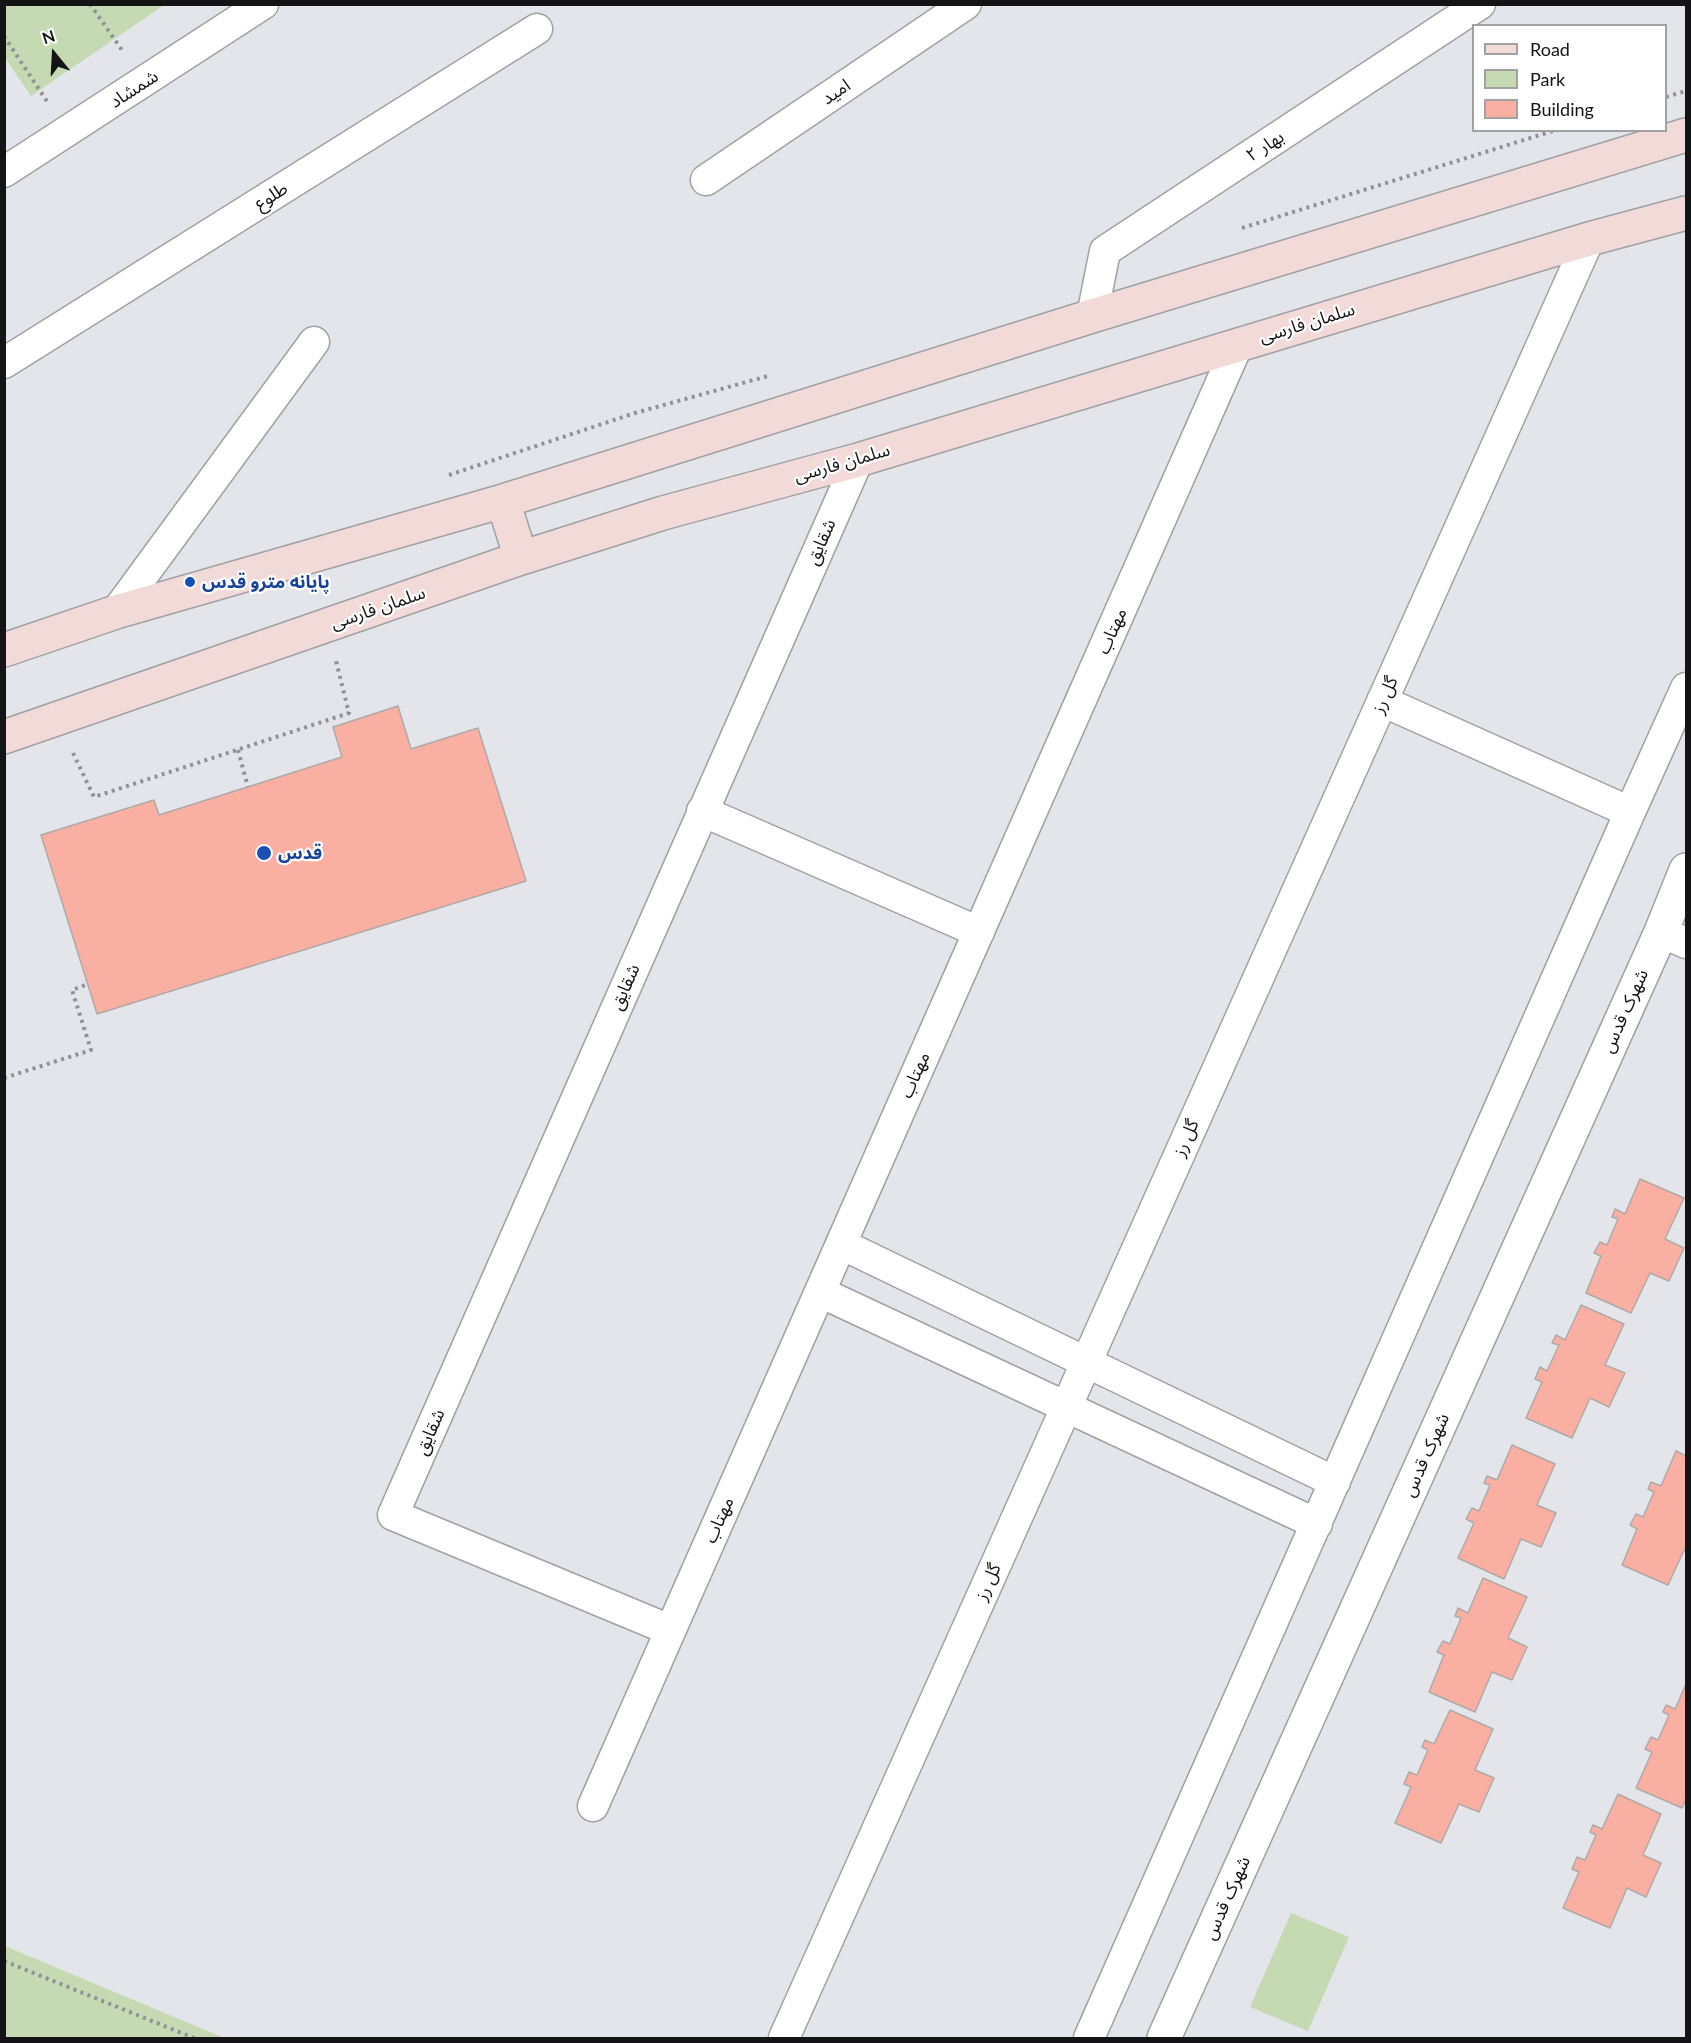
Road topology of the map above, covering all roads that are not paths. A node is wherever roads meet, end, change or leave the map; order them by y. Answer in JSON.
{"nodes":[{"id":1,"x":263,"y":4,"type":"edge"},
{"id":2,"x":966,"y":4,"type":"edge"},
{"id":3,"x":1480,"y":4,"type":"edge"},
{"id":4,"x":537,"y":29,"type":"dead end"},
{"id":5,"x":1686,"y":135,"type":"edge"},
{"id":6,"x":4,"y":172,"type":"edge"},
{"id":7,"x":706,"y":180,"type":"dead end"},
{"id":8,"x":1686,"y":213,"type":"edge"},
{"id":9,"x":1589,"y":239,"type":"junction"},
{"id":10,"x":1092,"y":316,"type":"junction"},
{"id":11,"x":314,"y":342,"type":"dead end"},
{"id":12,"x":1238,"y":344,"type":"junction"},
{"id":13,"x":4,"y":363,"type":"edge"},
{"id":14,"x":858,"y":460,"type":"junction"},
{"id":15,"x":503,"y":501,"type":"junction"},
{"id":16,"x":521,"y":558,"type":"junction"},
{"id":17,"x":116,"y":612,"type":"junction"},
{"id":18,"x":4,"y":650,"type":"edge"},
{"id":19,"x":1686,"y":688,"type":"edge"},
{"id":20,"x":1382,"y":701,"type":"junction"},
{"id":21,"x":4,"y":737,"type":"edge"},
{"id":22,"x":702,"y":811,"type":"junction"},
{"id":23,"x":1630,"y":812,"type":"junction"},
{"id":24,"x":1686,"y":870,"type":"edge"},
{"id":25,"x":979,"y":932,"type":"junction"},
{"id":26,"x":1674,"y":938,"type":"edge"},
{"id":27,"x":841,"y":1244,"type":"junction"},
{"id":28,"x":820,"y":1292,"type":"junction"},
{"id":29,"x":1086,"y":1363,"type":"junction"},
{"id":30,"x":1066,"y":1407,"type":"junction"},
{"id":31,"x":1335,"y":1482,"type":"junction"},
{"id":32,"x":1317,"y":1524,"type":"junction"},
{"id":33,"x":670,"y":1630,"type":"junction"},
{"id":34,"x":593,"y":1806,"type":"dead end"},
{"id":35,"x":784,"y":2038,"type":"edge"},
{"id":36,"x":1089,"y":2038,"type":"edge"},
{"id":37,"x":1164,"y":2038,"type":"edge"}],
"edges":[{"from":1,"to":6,"type":"street","name":"شمشاد"},
{"from":2,"to":7,"type":"street","name":"امید"},
{"from":3,"to":10,"type":"street","name":"بهار ۲"},
{"from":4,"to":13,"type":"street","name":"طلوع"},
{"from":5,"to":10,"type":"main road"},
{"from":8,"to":9,"type":"main road","name":"سلمان فارسی"},
{"from":9,"to":12,"type":"main road","name":"سلمان فارسی"},
{"from":9,"to":20,"type":"street","name":"گل رز"},
{"from":10,"to":15,"type":"main road"},
{"from":11,"to":17,"type":"street"},
{"from":12,"to":14,"type":"main road","name":"سلمان فارسی"},
{"from":12,"to":25,"type":"street","name":"مهتاب"},
{"from":14,"to":16,"type":"main road","name":"سلمان فارسی"},
{"from":14,"to":22,"type":"street","name":"شقايق"},
{"from":15,"to":16,"type":"main road"},
{"from":15,"to":17,"type":"main road"},
{"from":16,"to":21,"type":"main road","name":"سلمان فارسی"},
{"from":17,"to":18,"type":"main road"},
{"from":19,"to":23,"type":"street"},
{"from":20,"to":23,"type":"street"},
{"from":20,"to":29,"type":"street","name":"گل رز"},
{"from":22,"to":25,"type":"street"},
{"from":22,"to":33,"type":"street","name":"شقايق"},
{"from":23,"to":31,"type":"street"},
{"from":24,"to":26,"type":"street","name":"شهرک قدس"},
{"from":25,"to":27,"type":"street","name":"مهتاب"},
{"from":26,"to":37,"type":"street","name":"شهرک قدس"},
{"from":27,"to":28,"type":"street","name":"مهتاب"},
{"from":27,"to":29,"type":"street"},
{"from":28,"to":30,"type":"street"},
{"from":28,"to":33,"type":"street","name":"مهتاب"},
{"from":29,"to":30,"type":"street","name":"گل رز"},
{"from":29,"to":31,"type":"street"},
{"from":30,"to":32,"type":"street"},
{"from":30,"to":35,"type":"street","name":"گل رز"},
{"from":31,"to":32,"type":"street"},
{"from":32,"to":36,"type":"street"},
{"from":33,"to":34,"type":"street","name":"مهتاب"}]}
